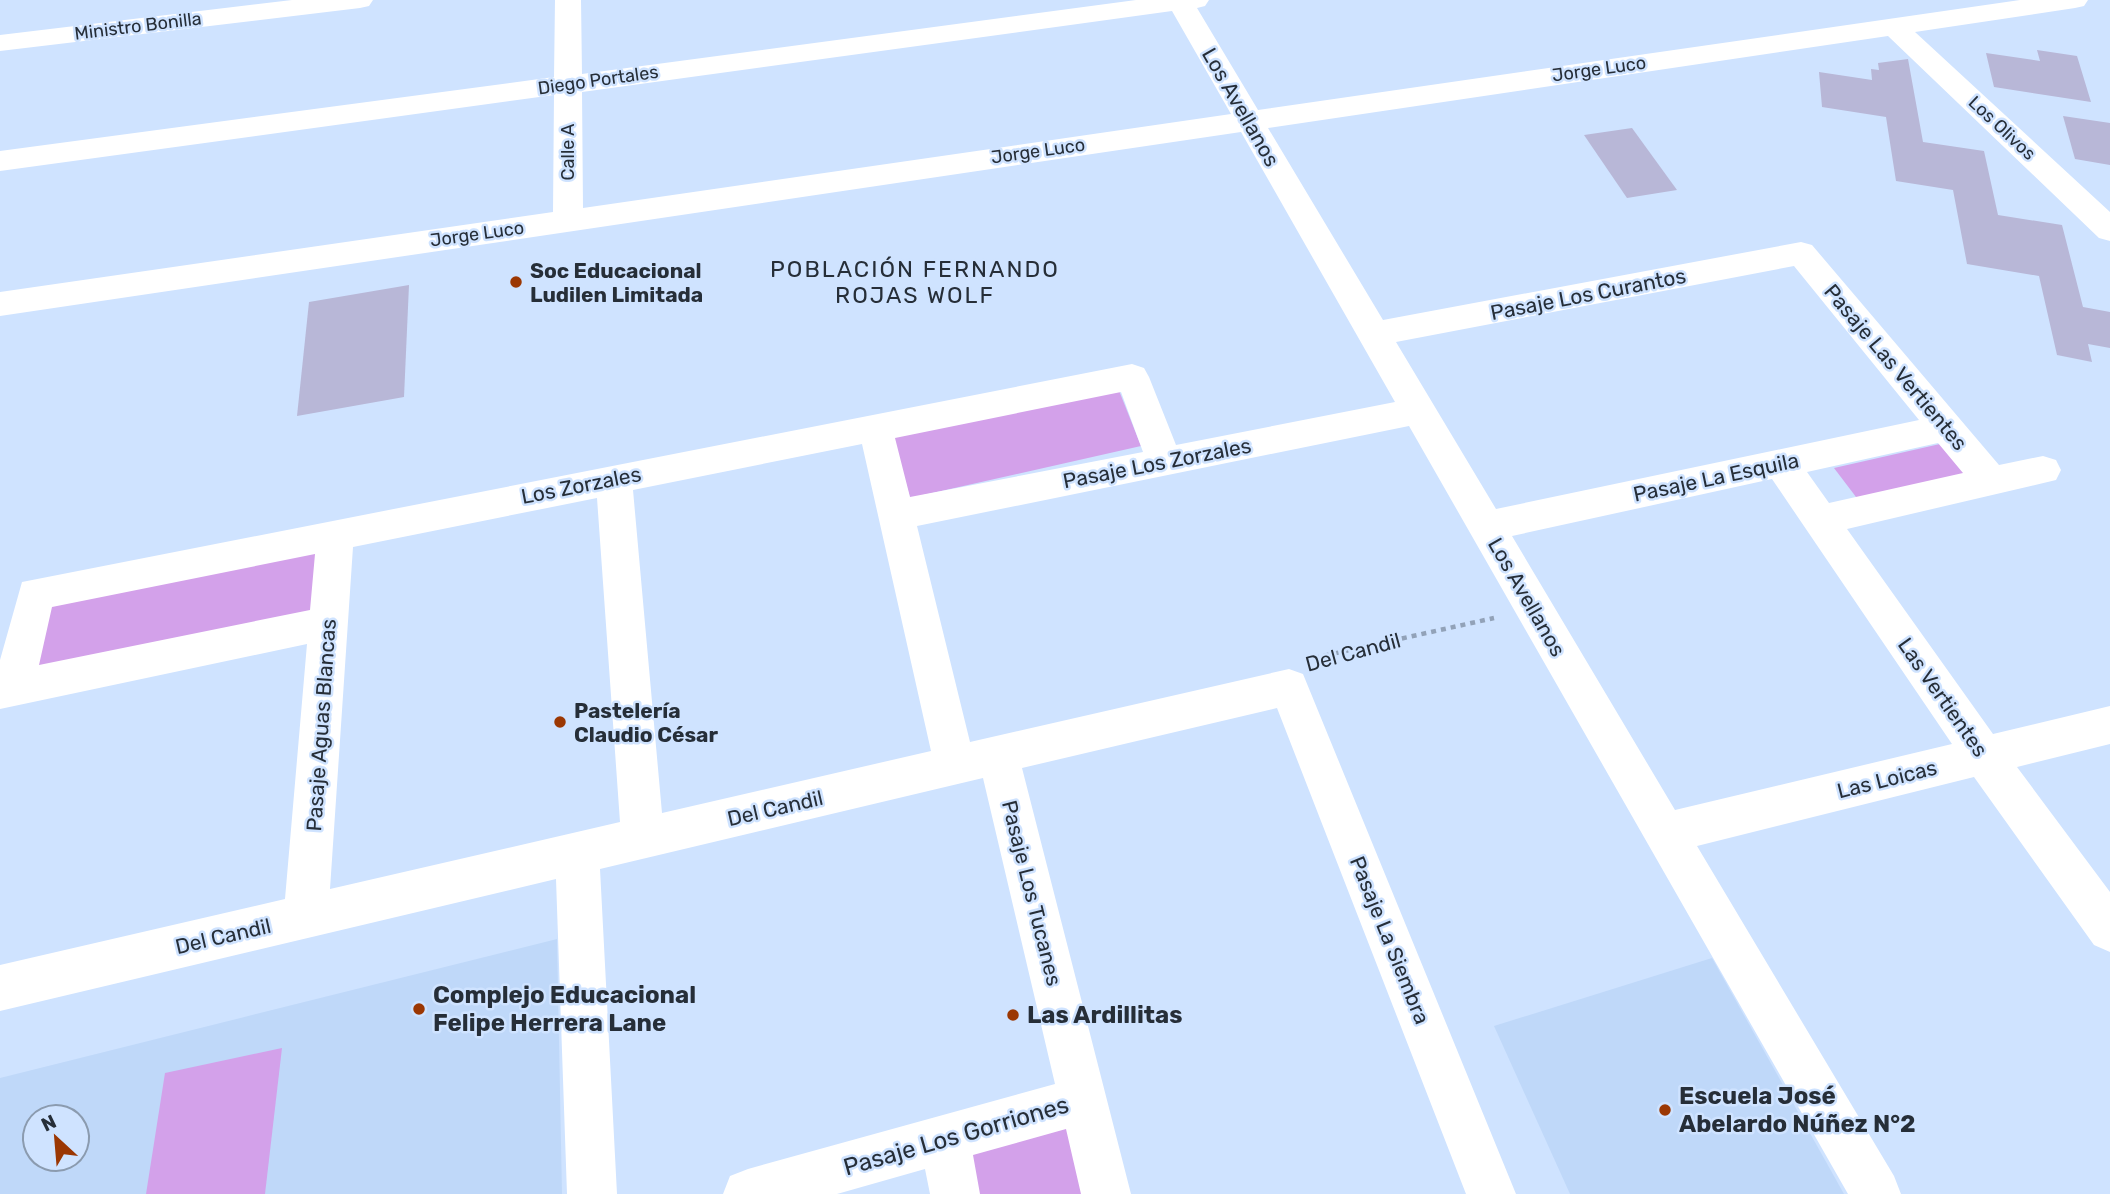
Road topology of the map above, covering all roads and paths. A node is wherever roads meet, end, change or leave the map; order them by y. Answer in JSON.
{"nodes":[{"id":1,"x":360,"y":0,"type":"edge"},
{"id":2,"x":568,"y":0,"type":"edge"},
{"id":3,"x":2075,"y":0,"type":"edge"},
{"id":4,"x":1185,"y":1,"type":"edge"},
{"id":5,"x":1894,"y":27,"type":"junction"},
{"id":6,"x":0,"y":43,"type":"edge"},
{"id":7,"x":568,"y":84,"type":"junction"},
{"id":8,"x":1249,"y":120,"type":"junction"},
{"id":9,"x":0,"y":161,"type":"edge"},
{"id":10,"x":568,"y":220,"type":"junction"},
{"id":11,"x":2110,"y":230,"type":"edge"},
{"id":12,"x":1801,"y":253,"type":"joint"},
{"id":13,"x":0,"y":303,"type":"edge"},
{"id":14,"x":1374,"y":334,"type":"junction"},
{"id":15,"x":1419,"y":411,"type":"junction"},
{"id":16,"x":875,"y":426,"type":"junction"},
{"id":17,"x":1945,"y":428,"type":"junction"},
{"id":18,"x":1165,"y":462,"type":"junction"},
{"id":19,"x":1780,"y":462,"type":"junction"},
{"id":20,"x":2043,"y":470,"type":"dead end"},
{"id":21,"x":614,"y":478,"type":"junction"},
{"id":22,"x":1991,"y":482,"type":"junction"},
{"id":23,"x":896,"y":515,"type":"junction"},
{"id":24,"x":1820,"y":520,"type":"junction"},
{"id":25,"x":1486,"y":526,"type":"junction"},
{"id":26,"x":335,"y":534,"type":"junction"},
{"id":27,"x":1534,"y":609,"type":"junction"},
{"id":28,"x":328,"y":623,"type":"junction"},
{"id":29,"x":1289,"y":687,"type":"junction"},
{"id":30,"x":7,"y":689,"type":"edge"},
{"id":31,"x":2110,"y":725,"type":"edge"},
{"id":32,"x":998,"y":755,"type":"junction"},
{"id":33,"x":1983,"y":755,"type":"junction"},
{"id":34,"x":955,"y":766,"type":"junction"},
{"id":35,"x":1665,"y":833,"type":"junction"},
{"id":36,"x":643,"y":840,"type":"junction"},
{"id":37,"x":577,"y":855,"type":"junction"},
{"id":38,"x":306,"y":916,"type":"junction"},
{"id":39,"x":2110,"y":929,"type":"edge"},
{"id":40,"x":0,"y":988,"type":"edge"},
{"id":41,"x":1083,"y":1100,"type":"junction"},
{"id":42,"x":945,"y":1139,"type":"junction"},
{"id":43,"x":592,"y":1194,"type":"edge"},
{"id":44,"x":748,"y":1194,"type":"edge"},
{"id":45,"x":955,"y":1194,"type":"edge"},
{"id":46,"x":1107,"y":1194,"type":"edge"},
{"id":47,"x":1491,"y":1194,"type":"edge"},
{"id":48,"x":1876,"y":1194,"type":"edge"}],
"edges":[{"from":1,"to":6,"type":"street","name":"Ministro Bonilla"},
{"from":2,"to":7,"type":"street","name":"Calle A"},
{"from":3,"to":5,"type":"street","name":"Jorge Luco"},
{"from":4,"to":7,"type":"street","name":"Diego Portales"},
{"from":4,"to":8,"type":"street","name":"Los Avellanos"},
{"from":5,"to":8,"type":"street","name":"Jorge Luco"},
{"from":5,"to":11,"type":"street","name":"Los Olivos"},
{"from":7,"to":9,"type":"street","name":"Diego Portales"},
{"from":7,"to":10,"type":"street","name":"Calle A"},
{"from":8,"to":10,"type":"street","name":"Jorge Luco"},
{"from":8,"to":14,"type":"street","name":"Los Avellanos"},
{"from":10,"to":13,"type":"street","name":"Jorge Luco"},
{"from":12,"to":14,"type":"street","name":"Pasaje Los Curantos"},
{"from":12,"to":17,"type":"street","name":"Pasaje Las Vertientes"},
{"from":14,"to":15,"type":"street","name":"Los Avellanos"},
{"from":15,"to":18,"type":"street","name":"Pasaje Los Zorzales"},
{"from":15,"to":25,"type":"street","name":"Los Avellanos"},
{"from":16,"to":18,"type":"street","name":"Los Zorzales"},
{"from":16,"to":21,"type":"street","name":"Los Zorzales"},
{"from":16,"to":23,"type":"street"},
{"from":17,"to":19,"type":"street","name":"Pasaje La Esquila"},
{"from":17,"to":22,"type":"street","name":"Pasaje Las Vertientes"},
{"from":18,"to":23,"type":"street","name":"Pasaje Los Zorzales"},
{"from":19,"to":24,"type":"street","name":"Las Vertientes"},
{"from":19,"to":25,"type":"street","name":"Pasaje La Esquila"},
{"from":20,"to":22,"type":"street"},
{"from":21,"to":26,"type":"street","name":"Los Zorzales"},
{"from":21,"to":36,"type":"street"},
{"from":22,"to":24,"type":"street"},
{"from":23,"to":34,"type":"street"},
{"from":24,"to":33,"type":"street","name":"Las Vertientes"},
{"from":25,"to":27,"type":"street","name":"Los Avellanos"},
{"from":26,"to":28,"type":"street","name":"Pasaje Aguas Blancas"},
{"from":26,"to":30,"type":"street","name":"Los Zorzales"},
{"from":27,"to":29,"type":"path","name":"Del Candil"},
{"from":27,"to":35,"type":"street","name":"Los Avellanos"},
{"from":28,"to":30,"type":"street","name":"Los Zorzales"},
{"from":28,"to":38,"type":"street","name":"Pasaje Aguas Blancas"},
{"from":29,"to":32,"type":"street","name":"Del Candil"},
{"from":29,"to":47,"type":"street","name":"Pasaje La Siembra"},
{"from":31,"to":33,"type":"street","name":"Las Loicas"},
{"from":32,"to":34,"type":"street","name":"Del Candil"},
{"from":32,"to":41,"type":"street","name":"Pasaje Los Tucanes"},
{"from":33,"to":35,"type":"street","name":"Las Loicas"},
{"from":33,"to":39,"type":"street","name":"Las Vertientes"},
{"from":34,"to":36,"type":"street","name":"Del Candil"},
{"from":35,"to":48,"type":"street","name":"Los Avellanos"},
{"from":36,"to":37,"type":"street","name":"Del Candil"},
{"from":37,"to":38,"type":"street","name":"Del Candil"},
{"from":37,"to":43,"type":"street"},
{"from":38,"to":40,"type":"street","name":"Del Candil"},
{"from":41,"to":42,"type":"street","name":"Pasaje Los Gorriones"},
{"from":41,"to":46,"type":"street","name":"Pasaje Los Tucanes"},
{"from":42,"to":44,"type":"street","name":"Pasaje Los Gorriones"},
{"from":42,"to":45,"type":"street"}]}
